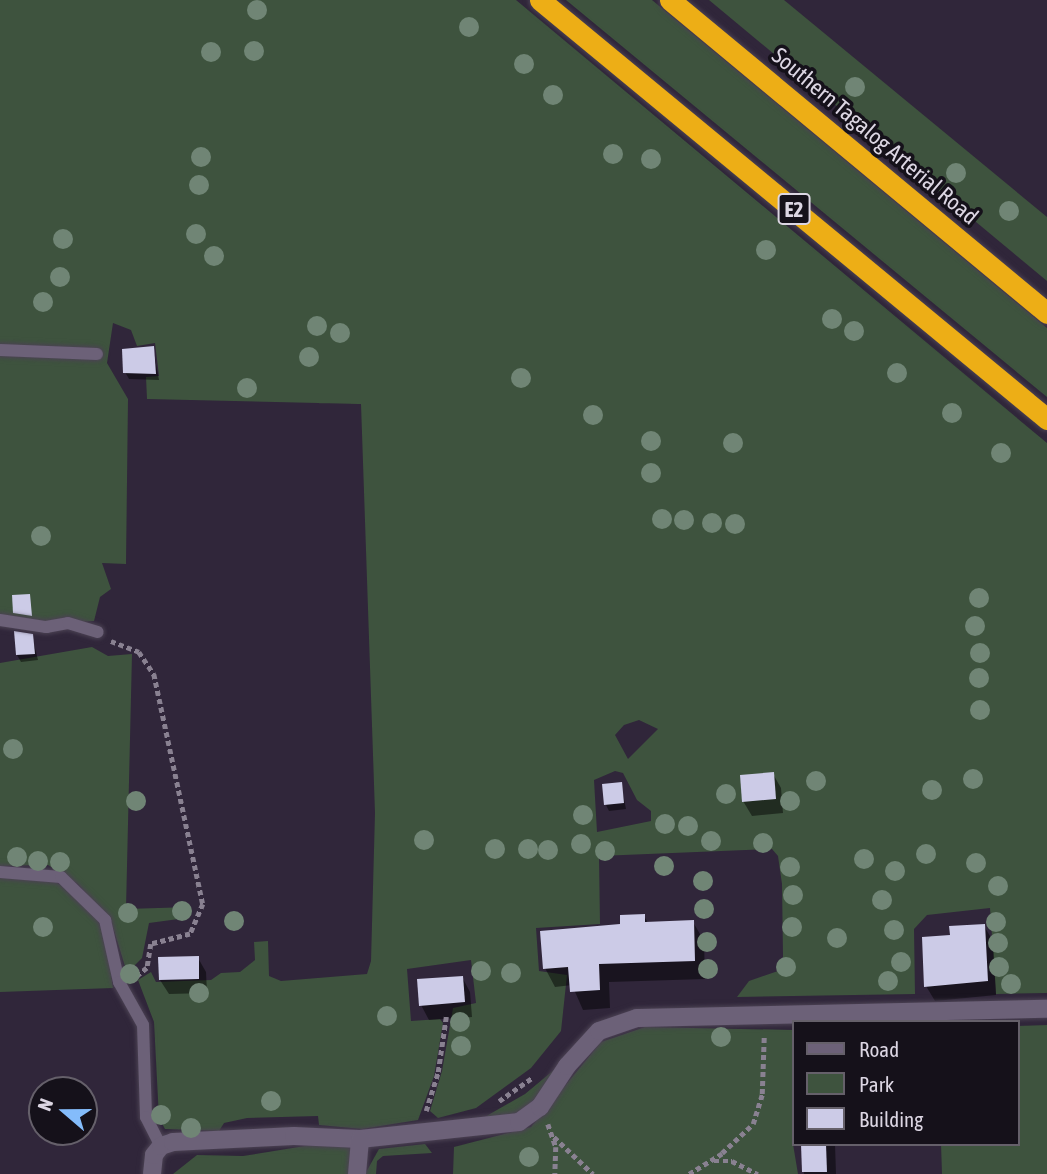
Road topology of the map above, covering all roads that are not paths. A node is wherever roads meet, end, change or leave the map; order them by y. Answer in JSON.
{"nodes":[{"id":1,"x":540,"y":0,"type":"edge"},
{"id":2,"x":670,"y":0,"type":"edge"},
{"id":3,"x":1047,"y":313,"type":"edge"},
{"id":4,"x":0,"y":350,"type":"edge"},
{"id":5,"x":97,"y":354,"type":"dead end"},
{"id":6,"x":1047,"y":419,"type":"edge"},
{"id":7,"x":0,"y":620,"type":"edge"},
{"id":8,"x":98,"y":632,"type":"road end"},
{"id":9,"x":0,"y":872,"type":"edge"},
{"id":10,"x":1047,"y":1009,"type":"edge"},
{"id":11,"x":360,"y":1139,"type":"junction"},
{"id":12,"x":161,"y":1146,"type":"junction"},
{"id":13,"x":152,"y":1174,"type":"edge"},
{"id":14,"x":357,"y":1174,"type":"edge"}],
"edges":[{"from":1,"to":6,"type":"highway","number":"E2"},
{"from":2,"to":3,"type":"highway","name":"Southern Tagalog Arterial Road"},
{"from":4,"to":5,"type":"lane"},
{"from":7,"to":8,"type":"lane"},
{"from":9,"to":12,"type":"lane"},
{"from":10,"to":11,"type":"street"},
{"from":11,"to":12,"type":"street"},
{"from":11,"to":14,"type":"street"},
{"from":12,"to":13,"type":"street"}]}
